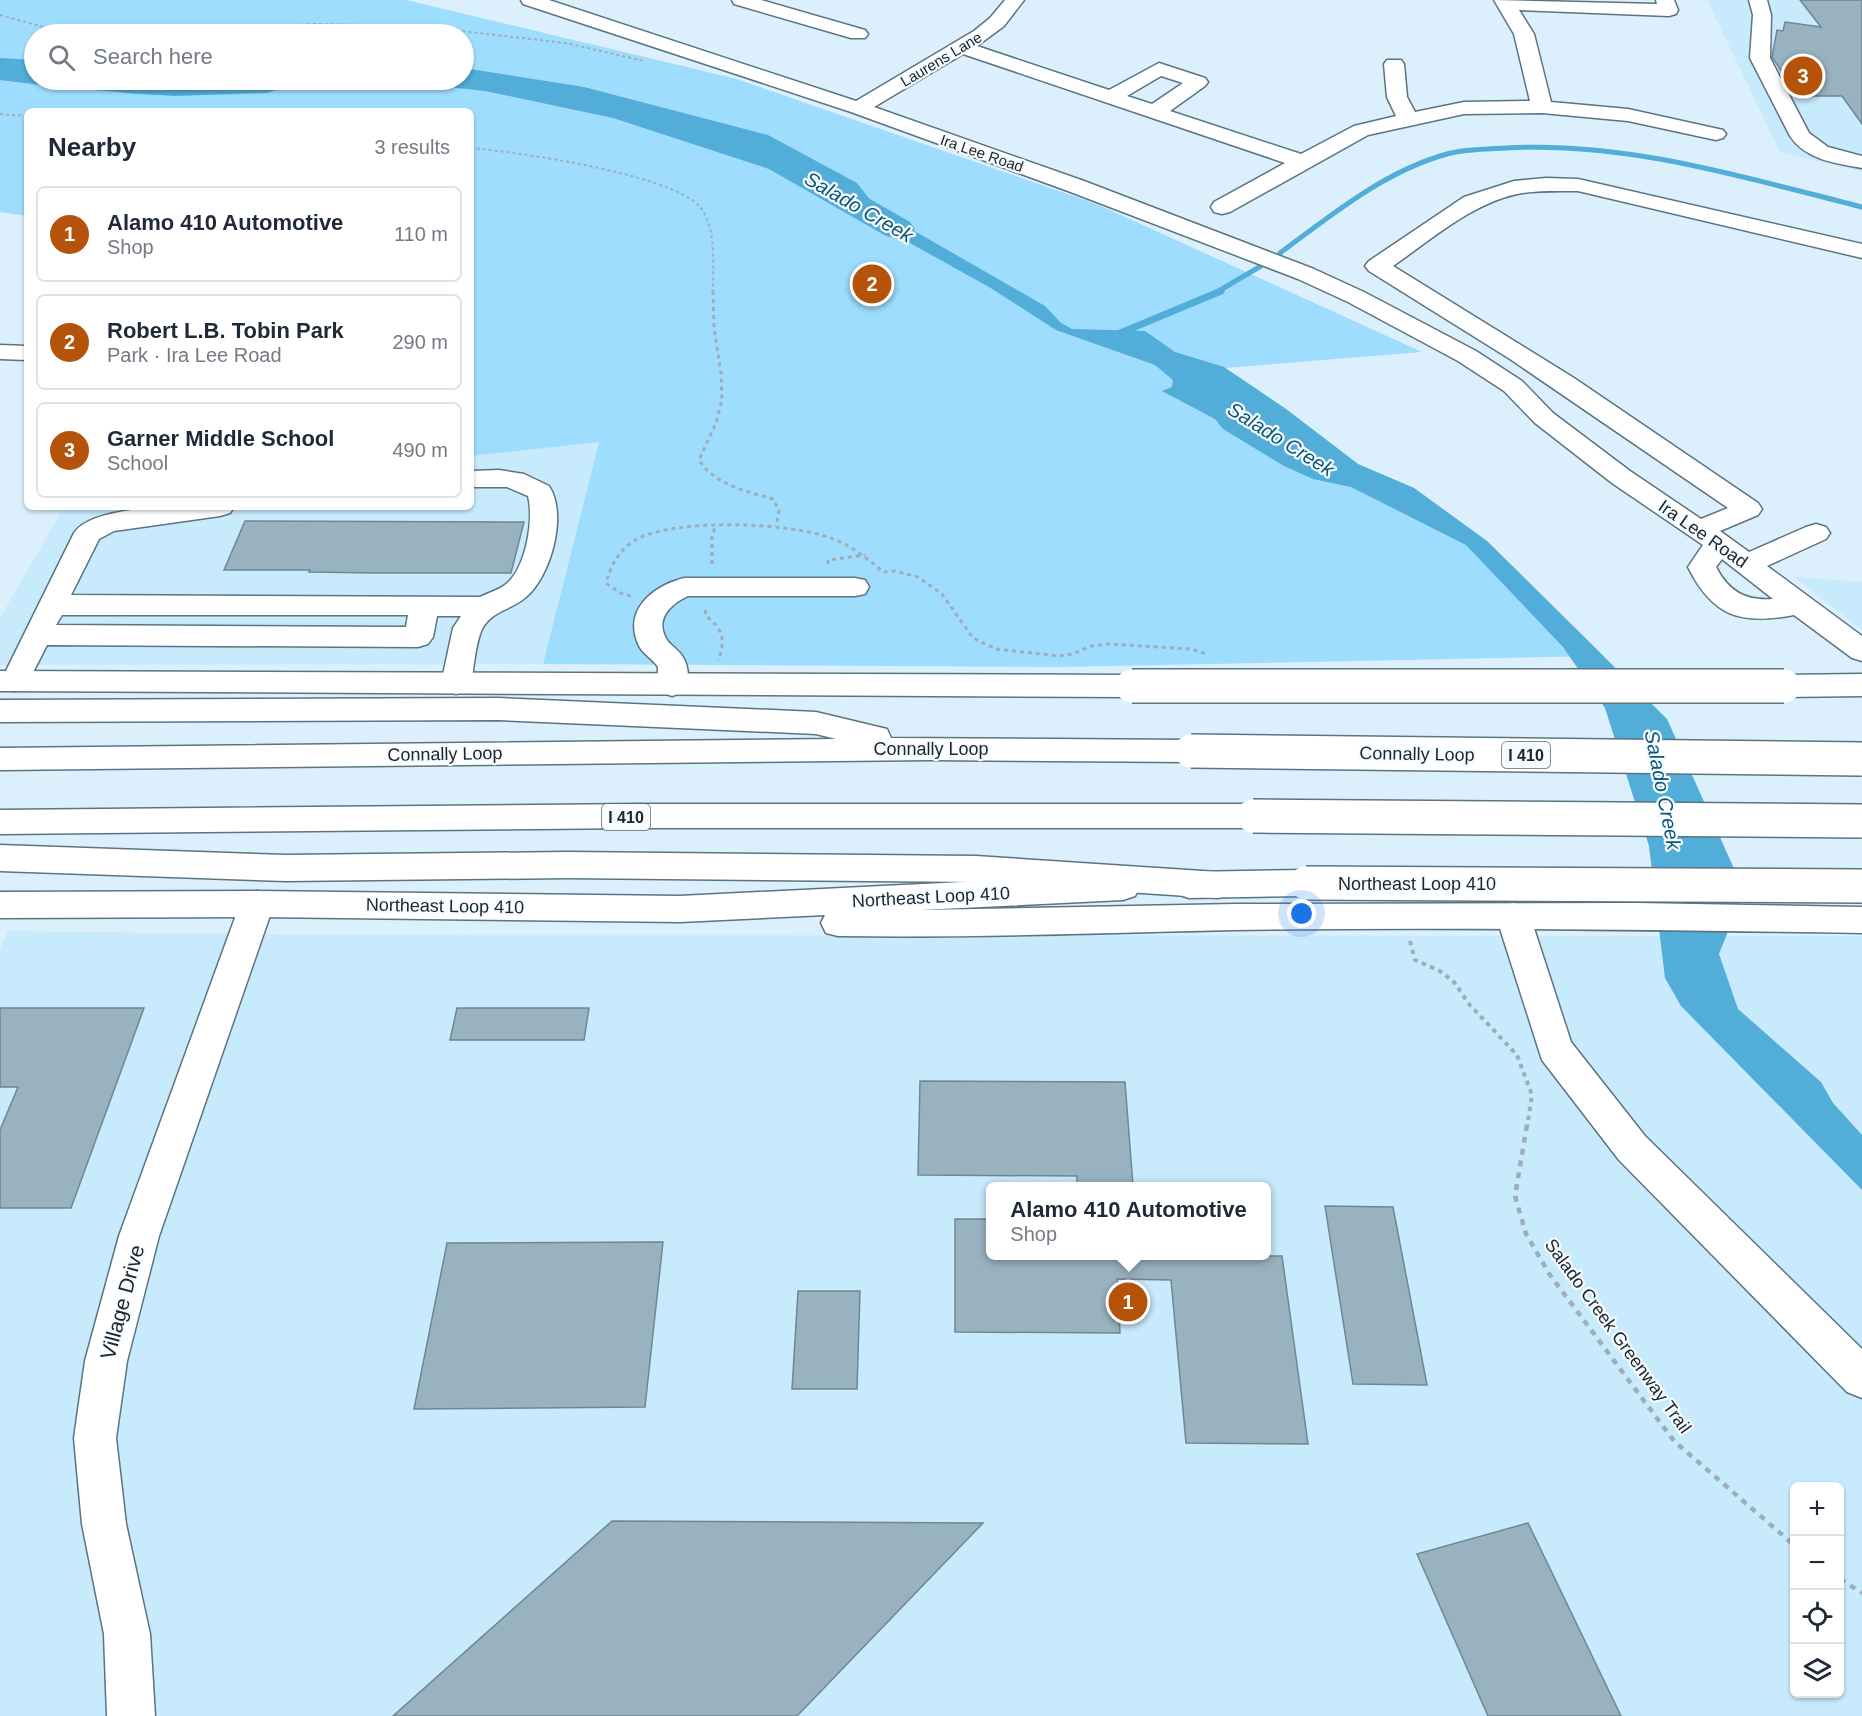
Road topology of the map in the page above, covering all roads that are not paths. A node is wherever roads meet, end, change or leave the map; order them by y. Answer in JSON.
{"nodes":[{"id":1,"x":530,"y":0,"type":"edge"},
{"id":2,"x":741,"y":0,"type":"edge"},
{"id":3,"x":1015,"y":0,"type":"edge"},
{"id":4,"x":1665,"y":0,"type":"edge"},
{"id":5,"x":1758,"y":0,"type":"edge"},
{"id":6,"x":1504,"y":2,"type":"edge"},
{"id":7,"x":858,"y":34,"type":"dead end"},
{"id":8,"x":962,"y":47,"type":"junction"},
{"id":9,"x":1394,"y":64,"type":"dead end"},
{"id":10,"x":1111,"y":97,"type":"junction"},
{"id":11,"x":1542,"y":107,"type":"junction"},
{"id":12,"x":858,"y":108,"type":"junction"},
{"id":13,"x":1155,"y":112,"type":"junction"},
{"id":14,"x":1408,"y":120,"type":"junction"},
{"id":15,"x":1716,"y":134,"type":"dead end"},
{"id":16,"x":1304,"y":162,"type":"junction"},
{"id":17,"x":1862,"y":162,"type":"edge"},
{"id":18,"x":1222,"y":207,"type":"dead end"},
{"id":19,"x":1862,"y":251,"type":"edge"},
{"id":20,"x":1377,"y":266,"type":"junction"},
{"id":21,"x":1340,"y":290,"type":"junction"},
{"id":22,"x":0,"y":352,"type":"edge"},
{"id":23,"x":24,"y":353,"type":"edge"},
{"id":24,"x":474,"y":479,"type":"edge"},
{"id":25,"x":199,"y":510,"type":"edge"},
{"id":26,"x":1816,"y":533,"type":"dead end"},
{"id":27,"x":1708,"y":537,"type":"junction"},
{"id":28,"x":1746,"y":564,"type":"junction"},
{"id":29,"x":855,"y":587,"type":"dead end"},
{"id":30,"x":1801,"y":604,"type":"junction"},
{"id":31,"x":52,"y":605,"type":"junction"},
{"id":32,"x":425,"y":606,"type":"junction"},
{"id":33,"x":484,"y":607,"type":"junction"},
{"id":34,"x":37,"y":635,"type":"junction"},
{"id":35,"x":1862,"y":651,"type":"edge"},
{"id":36,"x":7,"y":681,"type":"edge"},
{"id":37,"x":456,"y":684,"type":"junction"},
{"id":38,"x":672,"y":685,"type":"junction"},
{"id":39,"x":1862,"y":685,"type":"edge"},
{"id":40,"x":0,"y":711,"type":"edge"},
{"id":41,"x":931,"y":749,"type":"junction"},
{"id":42,"x":0,"y":759,"type":"edge"},
{"id":43,"x":1862,"y":759,"type":"edge"},
{"id":44,"x":1862,"y":820,"type":"edge"},
{"id":45,"x":0,"y":822,"type":"edge"},
{"id":46,"x":0,"y":858,"type":"edge"},
{"id":47,"x":1218,"y":885,"type":"junction"},
{"id":48,"x":1862,"y":886,"type":"edge"},
{"id":49,"x":258,"y":904,"type":"junction"},
{"id":50,"x":0,"y":905,"type":"edge"},
{"id":51,"x":594,"y":907,"type":"junction"},
{"id":52,"x":1513,"y":916,"type":"junction"},
{"id":53,"x":1862,"y":920,"type":"edge"},
{"id":54,"x":1862,"y":1378,"type":"edge"},
{"id":55,"x":131,"y":1716,"type":"edge"}],
"edges":[{"from":1,"to":12,"type":"main road","name":"Ira Lee Road"},
{"from":2,"to":7,"type":"main road"},
{"from":3,"to":8,"type":"main road","name":"Laurens Lane"},
{"from":4,"to":6,"type":"main road"},
{"from":5,"to":17,"type":"main road"},
{"from":6,"to":11,"type":"main road"},
{"from":8,"to":10,"type":"main road"},
{"from":8,"to":12,"type":"main road","name":"Laurens Lane"},
{"from":9,"to":14,"type":"main road"},
{"from":10,"to":13,"type":"main road"},
{"from":10,"to":13,"type":"main road"},
{"from":11,"to":14,"type":"main road"},
{"from":11,"to":15,"type":"main road"},
{"from":12,"to":21,"type":"main road","name":"Ira Lee Road"},
{"from":13,"to":16,"type":"main road"},
{"from":14,"to":16,"type":"main road"},
{"from":16,"to":18,"type":"main road"},
{"from":19,"to":20,"type":"main road"},
{"from":20,"to":21,"type":"main road"},
{"from":20,"to":27,"type":"main road"},
{"from":21,"to":27,"type":"main road","name":"Ira Lee Road"},
{"from":22,"to":23,"type":"main road"},
{"from":24,"to":33,"type":"main road"},
{"from":25,"to":31,"type":"main road"},
{"from":26,"to":28,"type":"main road"},
{"from":27,"to":28,"type":"main road","name":"Ira Lee Road"},
{"from":27,"to":30,"type":"main road"},
{"from":28,"to":30,"type":"main road","name":"Ira Lee Road"},
{"from":29,"to":38,"type":"main road"},
{"from":30,"to":35,"type":"main road","name":"Ira Lee Road"},
{"from":31,"to":32,"type":"main road"},
{"from":31,"to":34,"type":"main road"},
{"from":32,"to":33,"type":"main road"},
{"from":32,"to":34,"type":"main road"},
{"from":33,"to":37,"type":"main road"},
{"from":34,"to":36,"type":"main road"},
{"from":36,"to":37,"type":"main road"},
{"from":37,"to":38,"type":"main road"},
{"from":38,"to":39,"type":"main road","bridge":true},
{"from":40,"to":41,"type":"main road"},
{"from":41,"to":42,"type":"main road","name":"Connally Loop","number":"I 410"},
{"from":41,"to":43,"type":"main road","name":"Connally Loop","number":"I 410","bridge":true},
{"from":44,"to":45,"type":"main road","number":"I 410","bridge":true},
{"from":46,"to":47,"type":"main road"},
{"from":47,"to":48,"type":"main road","name":"Northeast Loop 410","bridge":true},
{"from":47,"to":51,"type":"main road","name":"Northeast Loop 410"},
{"from":49,"to":50,"type":"main road","name":"Northeast Loop 410"},
{"from":49,"to":51,"type":"main road","name":"Northeast Loop 410"},
{"from":49,"to":55,"type":"main road","name":"Village Drive"},
{"from":51,"to":52,"type":"main road"},
{"from":52,"to":53,"type":"main road"},
{"from":52,"to":54,"type":"main road"}]}
